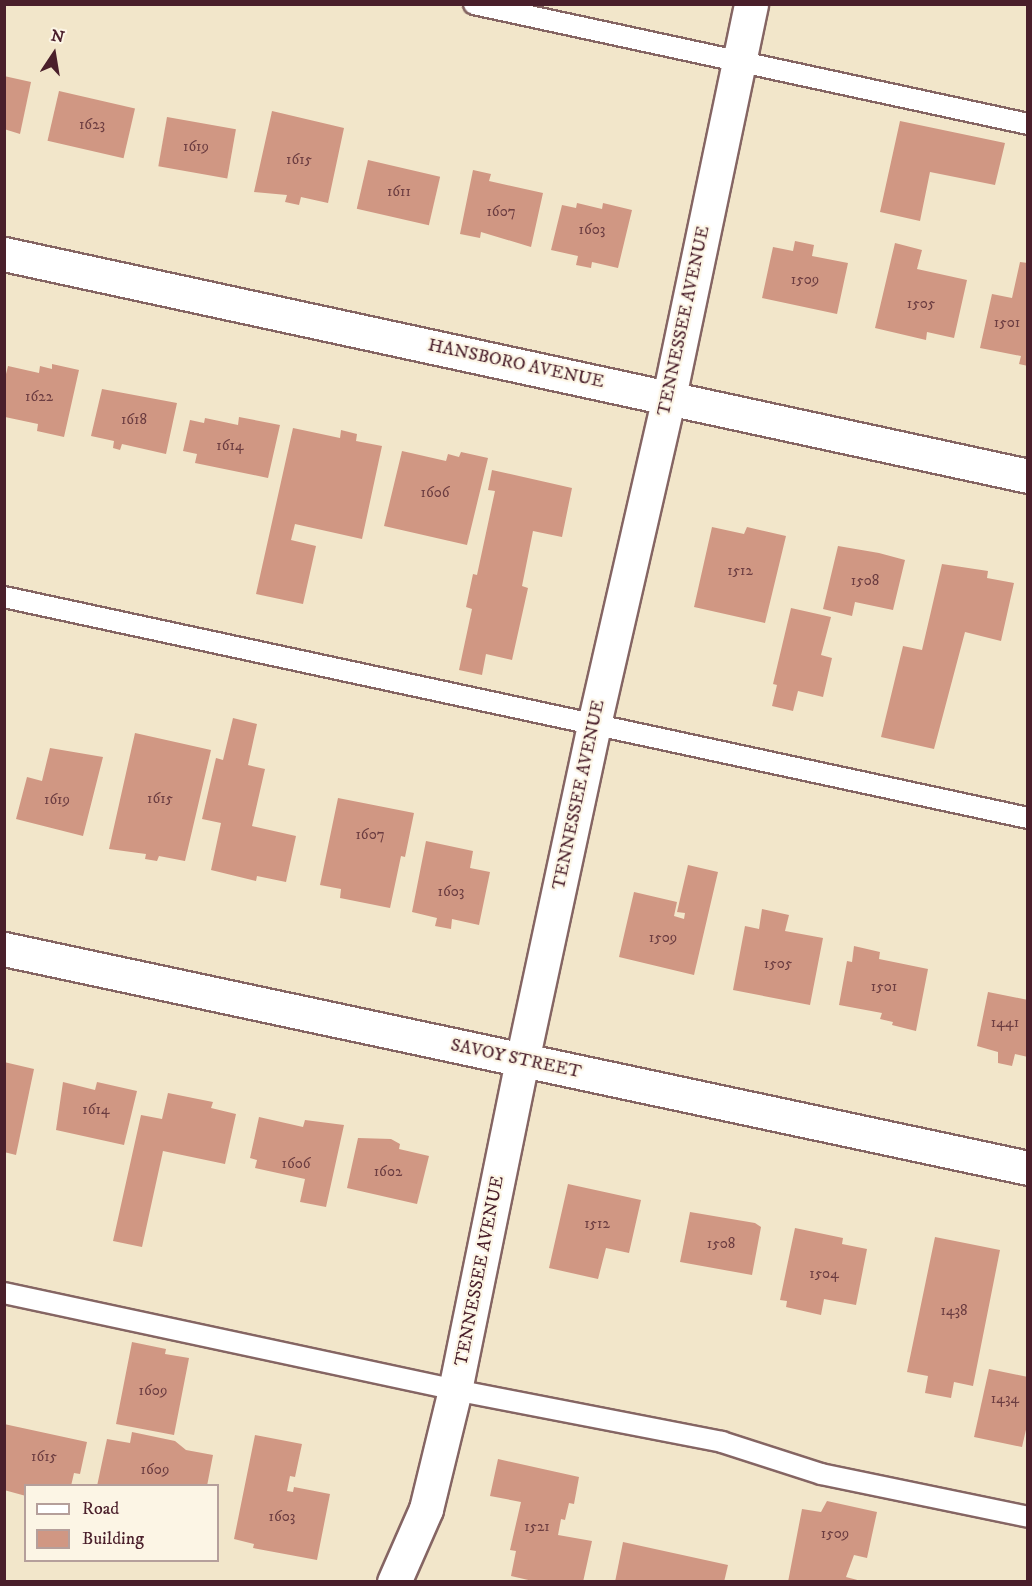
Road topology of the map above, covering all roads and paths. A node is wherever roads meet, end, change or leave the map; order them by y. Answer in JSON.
{"nodes":[{"id":1,"x":474,"y":4,"type":"edge"},
{"id":2,"x":751,"y":4,"type":"edge"},
{"id":3,"x":738,"y":62,"type":"junction"},
{"id":4,"x":1028,"y":124,"type":"edge"},
{"id":5,"x":4,"y":255,"type":"edge"},
{"id":6,"x":669,"y":397,"type":"junction"},
{"id":7,"x":1028,"y":476,"type":"edge"},
{"id":8,"x":4,"y":597,"type":"edge"},
{"id":9,"x":594,"y":724,"type":"junction"},
{"id":10,"x":1028,"y":818,"type":"edge"},
{"id":11,"x":4,"y":949,"type":"edge"},
{"id":12,"x":522,"y":1061,"type":"junction"},
{"id":13,"x":1028,"y":1168,"type":"edge"},
{"id":14,"x":4,"y":1293,"type":"edge"},
{"id":15,"x":455,"y":1390,"type":"junction"},
{"id":16,"x":1028,"y":1518,"type":"edge"},
{"id":17,"x":394,"y":1581,"type":"edge"}],
"edges":[{"from":1,"to":3,"type":"lane"},
{"from":2,"to":3,"type":"street","name":"TENNESSEE AVENUE"},
{"from":3,"to":4,"type":"lane"},
{"from":3,"to":6,"type":"street","name":"TENNESSEE AVENUE"},
{"from":5,"to":6,"type":"street","name":"HANSBORO AVENUE"},
{"from":6,"to":7,"type":"street","name":"HANSBORO AVENUE"},
{"from":6,"to":9,"type":"street","name":"TENNESSEE AVENUE"},
{"from":8,"to":9,"type":"lane"},
{"from":9,"to":10,"type":"lane"},
{"from":9,"to":12,"type":"street","name":"TENNESSEE AVENUE"},
{"from":11,"to":12,"type":"street","name":"SAVOY STREET"},
{"from":12,"to":13,"type":"street","name":"SAVOY STREET"},
{"from":12,"to":15,"type":"street","name":"TENNESSEE AVENUE"},
{"from":14,"to":15,"type":"lane"},
{"from":15,"to":16,"type":"lane"},
{"from":15,"to":17,"type":"street","name":"TENNESSEE AVENUE"}]}
